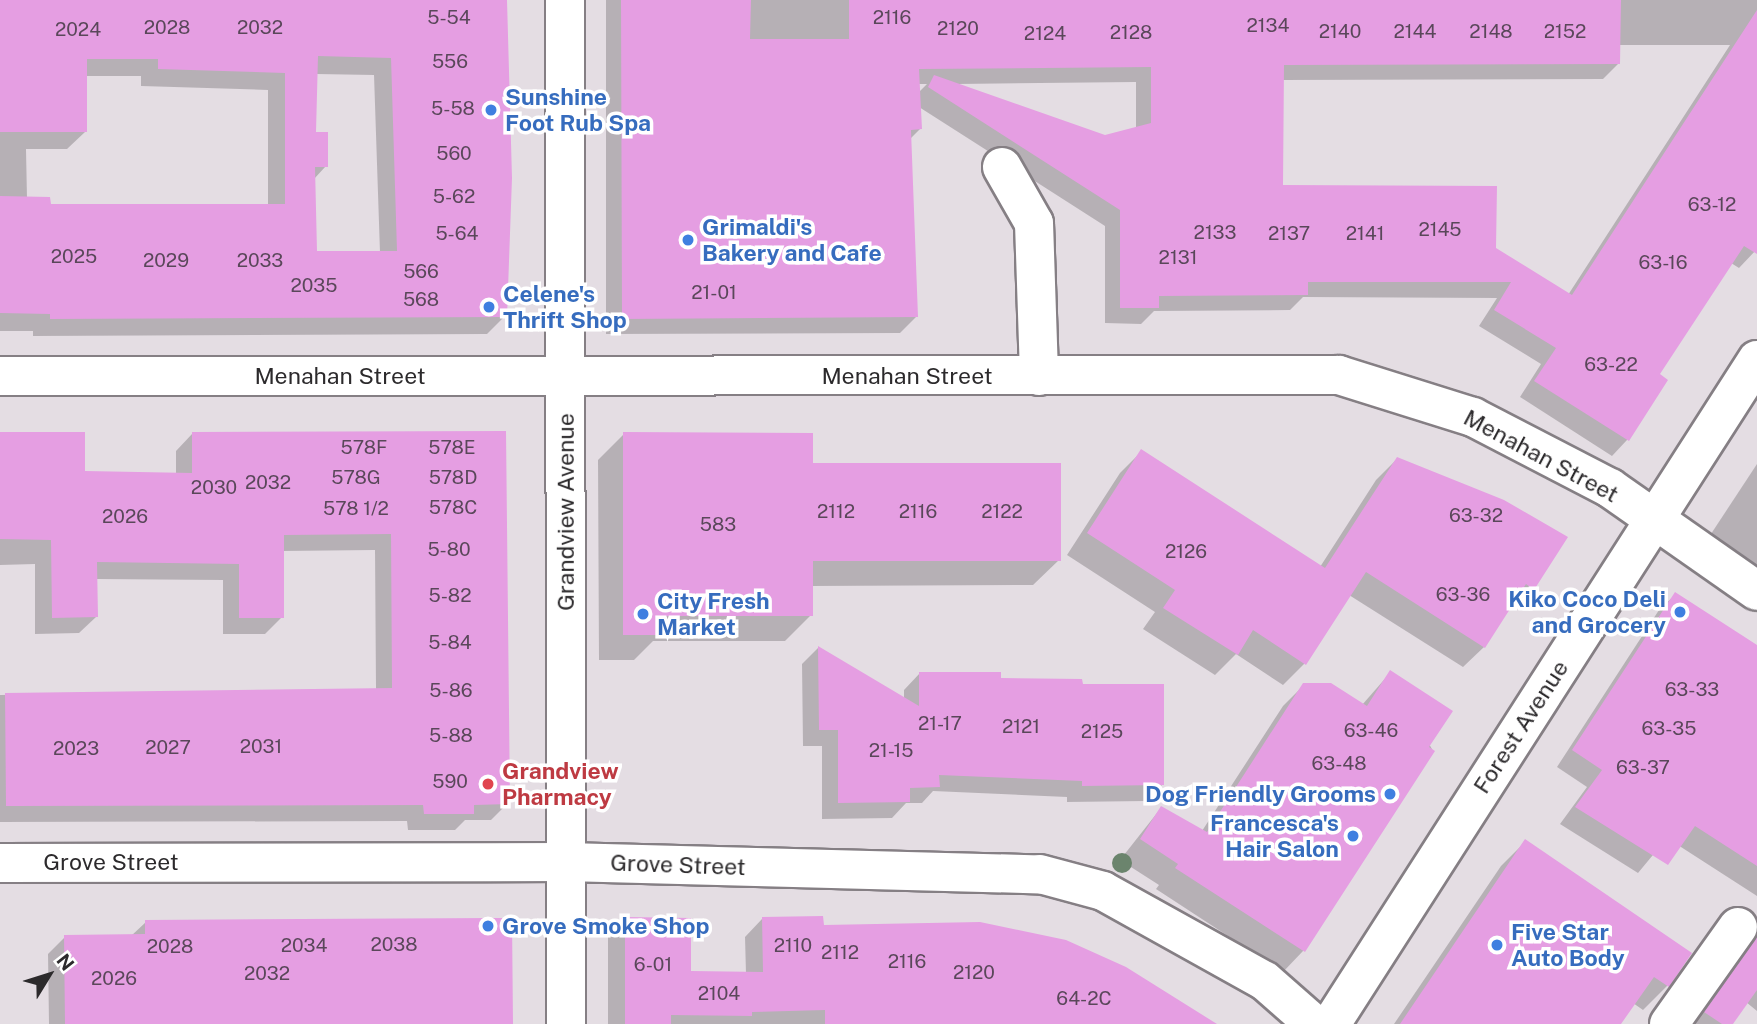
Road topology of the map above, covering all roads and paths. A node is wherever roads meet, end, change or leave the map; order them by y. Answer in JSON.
{"nodes":[{"id":1,"x":565,"y":0,"type":"edge"},
{"id":2,"x":1002,"y":167,"type":"dead end"},
{"id":3,"x":1757,"y":359,"type":"edge"},
{"id":4,"x":566,"y":375,"type":"junction"},
{"id":5,"x":0,"y":376,"type":"edge"},
{"id":6,"x":1039,"y":376,"type":"junction"},
{"id":7,"x":1653,"y":520,"type":"junction"},
{"id":8,"x":1757,"y":591,"type":"edge"},
{"id":9,"x":566,"y":862,"type":"junction"},
{"id":10,"x":0,"y":863,"type":"edge"},
{"id":11,"x":1738,"y":928,"type":"dead end"},
{"id":12,"x":566,"y":1024,"type":"edge"},
{"id":13,"x":1314,"y":1024,"type":"edge"},
{"id":14,"x":1331,"y":1024,"type":"edge"},
{"id":15,"x":1669,"y":1024,"type":"edge"}],
"edges":[{"from":1,"to":4,"type":"street","name":"Grandview Avenue"},
{"from":2,"to":6,"type":"street"},
{"from":3,"to":7,"type":"street","name":"Forest Avenue"},
{"from":4,"to":5,"type":"street","name":"Menahan Street"},
{"from":4,"to":6,"type":"street","name":"Menahan Street"},
{"from":4,"to":9,"type":"street","name":"Grandview Avenue"},
{"from":6,"to":7,"type":"street","name":"Menahan Street"},
{"from":7,"to":8,"type":"street","name":"Menahan Street"},
{"from":7,"to":14,"type":"street","name":"Forest Avenue"},
{"from":9,"to":10,"type":"street","name":"Grove Street"},
{"from":9,"to":12,"type":"street","name":"Grandview Avenue"},
{"from":9,"to":13,"type":"street","name":"Grove Street"},
{"from":11,"to":15,"type":"street"}]}
